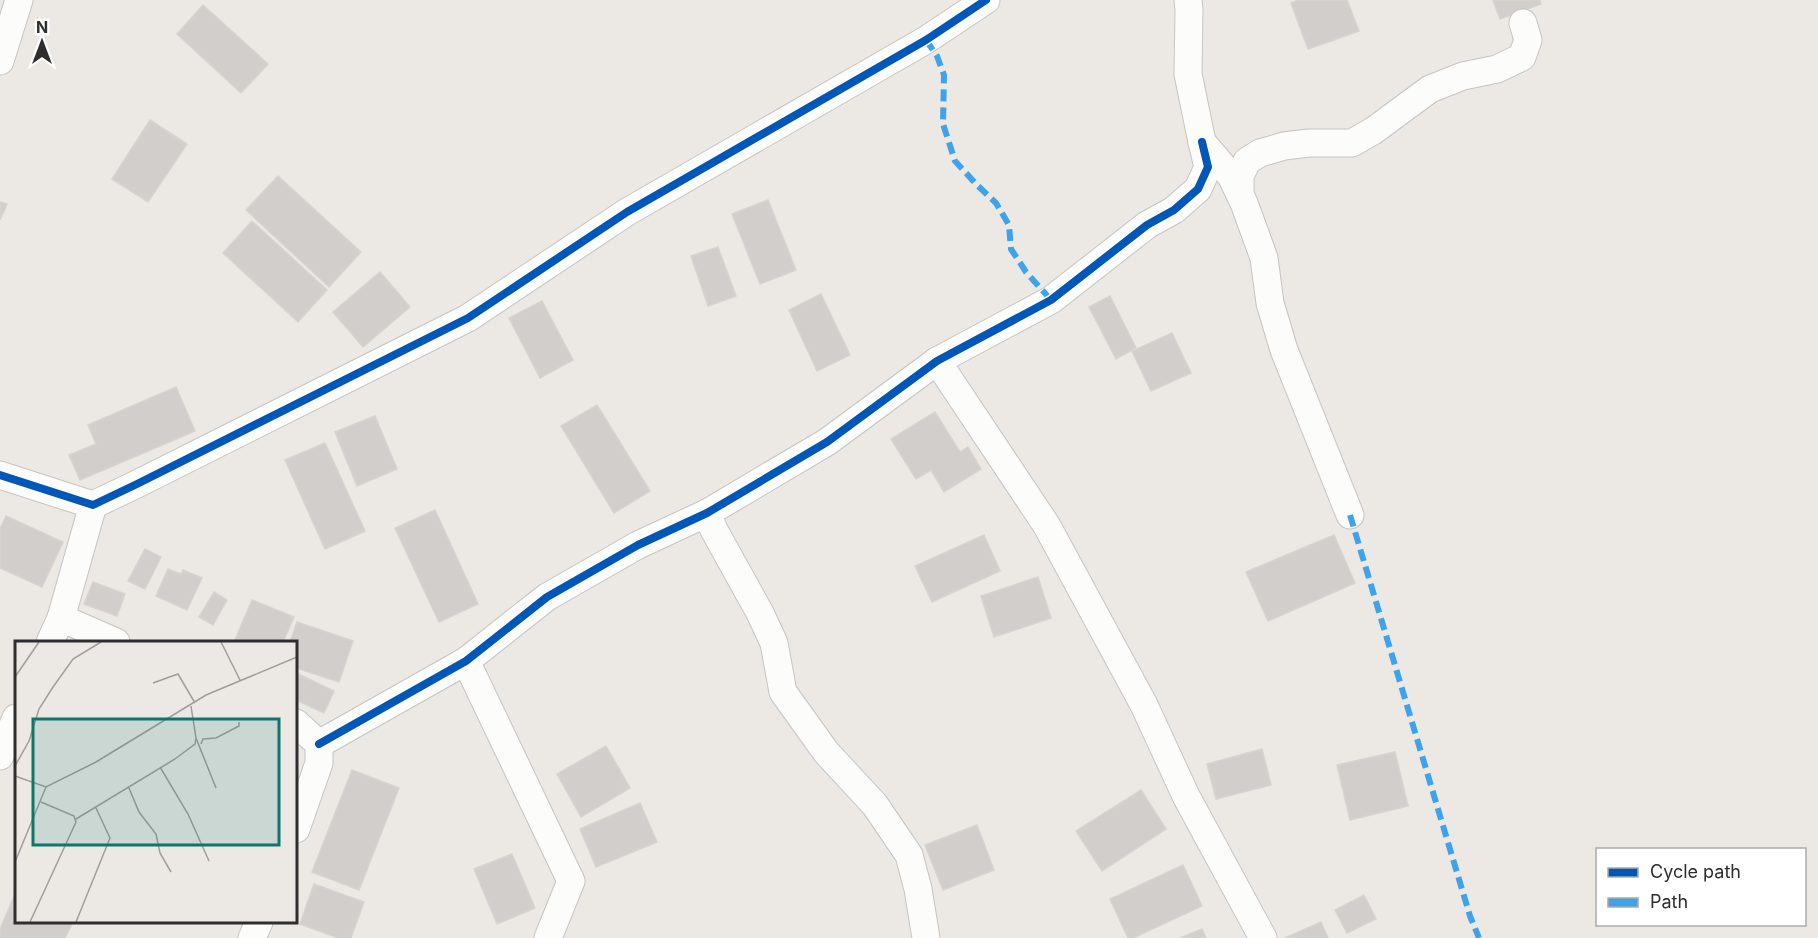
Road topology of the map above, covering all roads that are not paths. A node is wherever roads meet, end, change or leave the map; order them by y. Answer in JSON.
{"nodes":[{"id":1,"x":19,"y":0,"type":"edge"},
{"id":2,"x":986,"y":0,"type":"edge"},
{"id":3,"x":1188,"y":0,"type":"edge"},
{"id":4,"x":1523,"y":23,"type":"dead end"},
{"id":5,"x":0,"y":61,"type":"edge"},
{"id":6,"x":1202,"y":142,"type":"junction"},
{"id":7,"x":1240,"y":194,"type":"junction"},
{"id":8,"x":937,"y":361,"type":"junction"},
{"id":9,"x":0,"y":475,"type":"edge"},
{"id":10,"x":93,"y":505,"type":"junction"},
{"id":11,"x":707,"y":513,"type":"junction"},
{"id":12,"x":1350,"y":515,"type":"dead end"},
{"id":13,"x":61,"y":618,"type":"junction"},
{"id":14,"x":50,"y":641,"type":"edge"},
{"id":15,"x":114,"y":641,"type":"edge"},
{"id":16,"x":466,"y":661,"type":"junction"},
{"id":17,"x":15,"y":720,"type":"edge"},
{"id":18,"x":297,"y":724,"type":"edge"},
{"id":19,"x":319,"y":744,"type":"junction"},
{"id":20,"x":0,"y":756,"type":"edge"},
{"id":21,"x":297,"y":826,"type":"edge"},
{"id":22,"x":258,"y":923,"type":"edge"},
{"id":23,"x":252,"y":938,"type":"edge"},
{"id":24,"x":548,"y":938,"type":"edge"},
{"id":25,"x":926,"y":938,"type":"edge"},
{"id":26,"x":1263,"y":938,"type":"edge"}],
"edges":[{"from":1,"to":5,"type":"street"},
{"from":2,"to":10,"type":"street"},
{"from":3,"to":6,"type":"street"},
{"from":4,"to":7,"type":"street"},
{"from":6,"to":7,"type":"street"},
{"from":6,"to":8,"type":"street"},
{"from":7,"to":12,"type":"street"},
{"from":8,"to":11,"type":"street"},
{"from":8,"to":26,"type":"street"},
{"from":9,"to":10,"type":"street"},
{"from":10,"to":13,"type":"street"},
{"from":11,"to":16,"type":"street"},
{"from":11,"to":25,"type":"street"},
{"from":13,"to":14,"type":"street"},
{"from":13,"to":15,"type":"street"},
{"from":16,"to":19,"type":"street"},
{"from":16,"to":24,"type":"street"},
{"from":17,"to":20,"type":"street"},
{"from":18,"to":19,"type":"street"},
{"from":19,"to":21,"type":"street"},
{"from":22,"to":23,"type":"street"}]}
